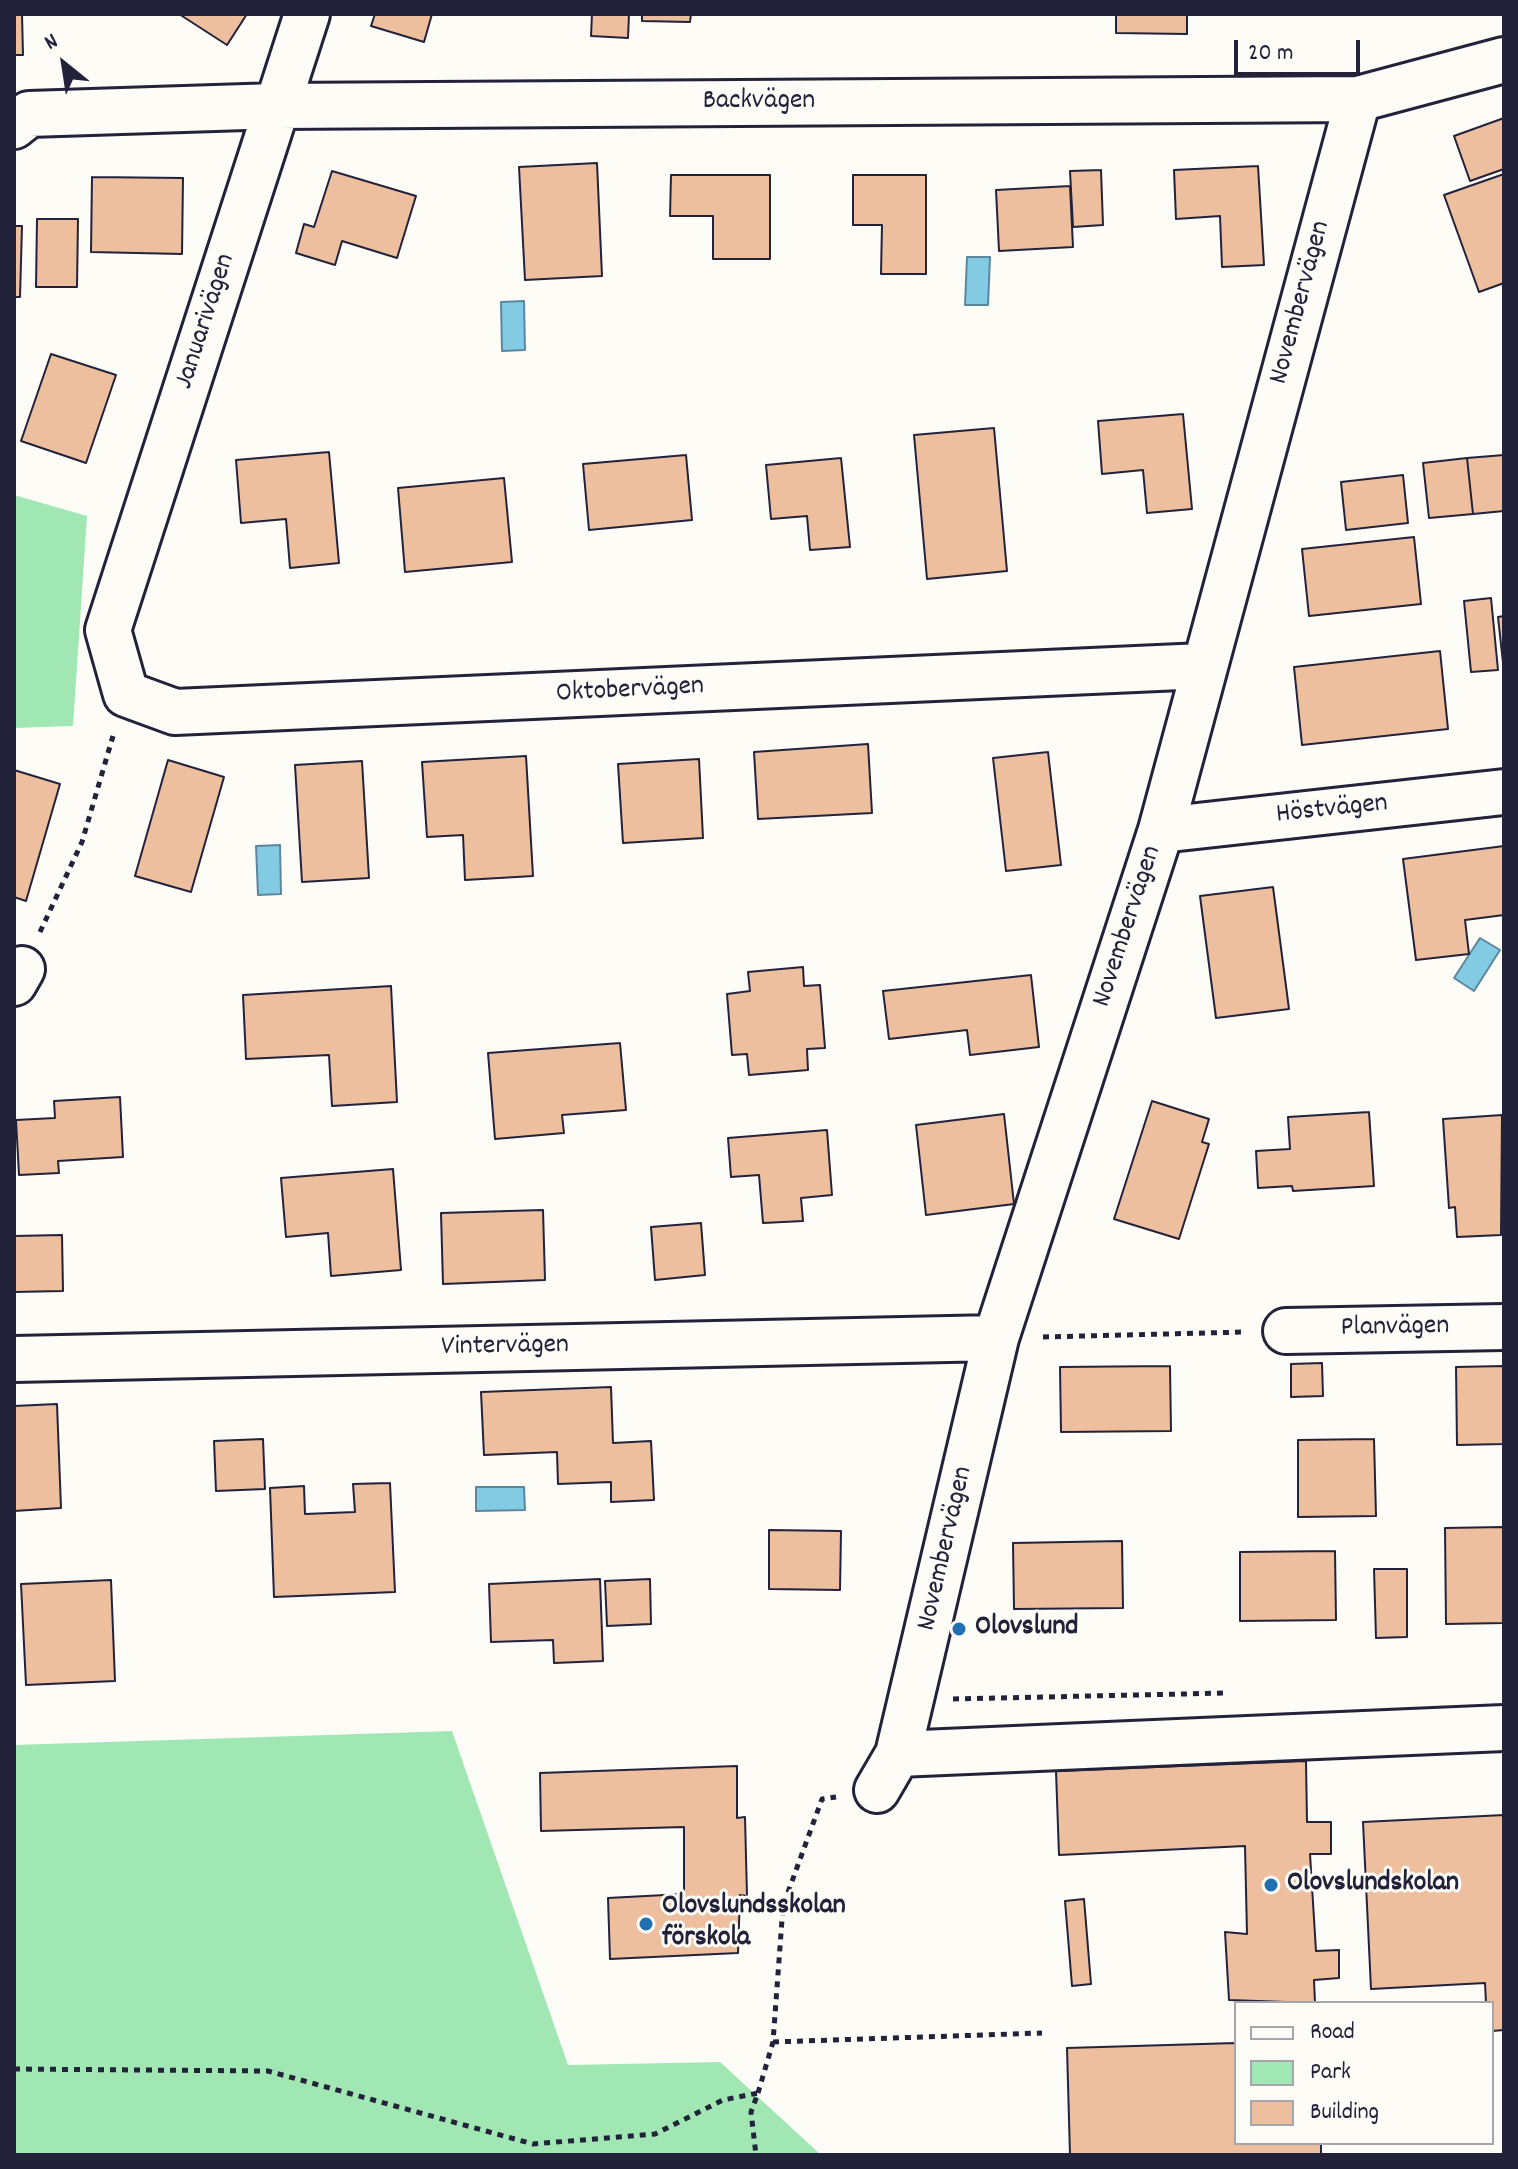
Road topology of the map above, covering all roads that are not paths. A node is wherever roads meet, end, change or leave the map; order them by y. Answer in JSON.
{"nodes":[{"id":1,"x":307,"y":14,"type":"edge"},
{"id":2,"x":1504,"y":60,"type":"edge"},
{"id":3,"x":1358,"y":99,"type":"junction"},
{"id":4,"x":277,"y":106,"type":"junction"},
{"id":5,"x":14,"y":126,"type":"edge"},
{"id":6,"x":1203,"y":666,"type":"junction"},
{"id":7,"x":126,"y":694,"type":"joint"},
{"id":8,"x":1504,"y":792,"type":"edge"},
{"id":9,"x":1161,"y":830,"type":"junction"},
{"id":10,"x":1504,"y":1327,"type":"edge"},
{"id":11,"x":998,"y":1331,"type":"junction"},
{"id":12,"x":1286,"y":1331,"type":"road end"},
{"id":13,"x":14,"y":1359,"type":"edge"},
{"id":14,"x":1504,"y":1728,"type":"edge"}],
"edges":[{"from":1,"to":4,"type":"street","name":"Januarivägen"},
{"from":2,"to":3,"type":"street","name":"Backvägen"},
{"from":3,"to":4,"type":"street","name":"Backvägen"},
{"from":3,"to":6,"type":"street","name":"Novembervägen"},
{"from":4,"to":5,"type":"street","name":"Backvägen"},
{"from":4,"to":7,"type":"street","name":"Januarivägen"},
{"from":6,"to":7,"type":"street","name":"Oktobervägen"},
{"from":6,"to":9,"type":"street","name":"Novembervägen"},
{"from":8,"to":9,"type":"street","name":"Höstvägen"},
{"from":9,"to":11,"type":"street","name":"Novembervägen"},
{"from":10,"to":12,"type":"street","name":"Planvägen"},
{"from":11,"to":13,"type":"street","name":"Vintervägen"},
{"from":11,"to":14,"type":"street","name":"Novembervägen"}]}
